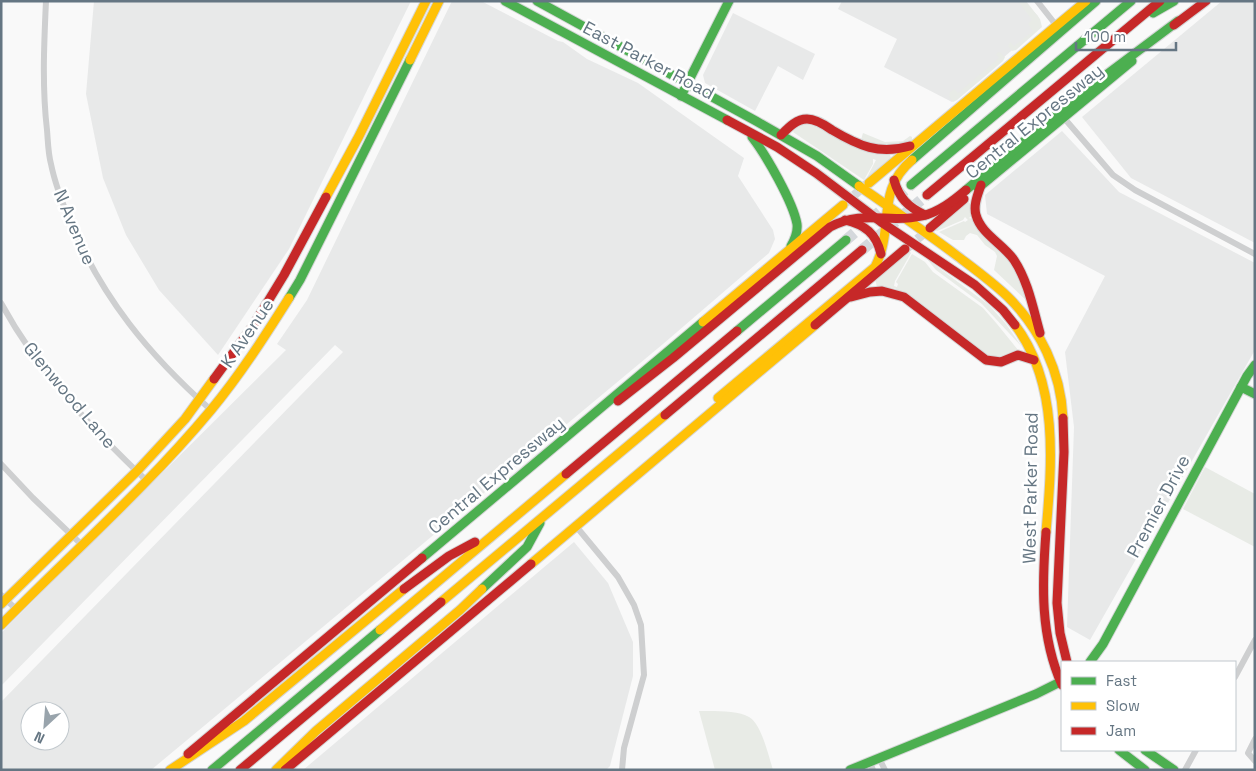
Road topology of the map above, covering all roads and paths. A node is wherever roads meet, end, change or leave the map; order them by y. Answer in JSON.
{"nodes":[{"id":1,"x":46,"y":1,"type":"edge"},
{"id":2,"x":426,"y":1,"type":"edge"},
{"id":3,"x":439,"y":1,"type":"edge"},
{"id":4,"x":505,"y":1,"type":"edge"},
{"id":5,"x":537,"y":1,"type":"edge"},
{"id":6,"x":729,"y":1,"type":"edge"},
{"id":7,"x":1037,"y":1,"type":"edge"},
{"id":8,"x":1086,"y":1,"type":"edge"},
{"id":9,"x":1096,"y":1,"type":"edge"},
{"id":10,"x":1126,"y":1,"type":"edge"},
{"id":11,"x":1131,"y":1,"type":"edge"},
{"id":12,"x":1160,"y":1,"type":"edge"},
{"id":13,"x":1174,"y":1,"type":"edge"},
{"id":14,"x":1206,"y":1,"type":"edge"},
{"id":15,"x":1113,"y":16,"type":"junction"},
{"id":16,"x":1178,"y":21,"type":"junction"},
{"id":17,"x":1056,"y":25,"type":"junction"},
{"id":18,"x":1130,"y":26,"type":"junction"},
{"id":19,"x":611,"y":41,"type":"junction"},
{"id":20,"x":603,"y":54,"type":"junction"},
{"id":21,"x":687,"y":84,"type":"junction"},
{"id":22,"x":681,"y":96,"type":"junction"},
{"id":23,"x":1064,"y":118,"type":"junction"},
{"id":24,"x":745,"y":130,"type":"junction"},
{"id":25,"x":781,"y":134,"type":"junction"},
{"id":26,"x":359,"y":136,"type":"junction"},
{"id":27,"x":370,"y":141,"type":"junction"},
{"id":28,"x":916,"y":143,"type":"junction"},
{"id":29,"x":777,"y":147,"type":"joint"},
{"id":30,"x":894,"y":180,"type":"junction"},
{"id":31,"x":869,"y":183,"type":"tunnel mouth"},
{"id":32,"x":911,"y":185,"type":"tunnel mouth"},
{"id":33,"x":981,"y":185,"type":"junction"},
{"id":34,"x":927,"y":195,"type":"tunnel mouth"},
{"id":35,"x":843,"y":205,"type":"tunnel mouth"},
{"id":36,"x":888,"y":206,"type":"junction"},
{"id":37,"x":925,"y":215,"type":"junction"},
{"id":38,"x":872,"y":216,"type":"junction"},
{"id":39,"x":888,"y":217,"type":"junction"},
{"id":40,"x":904,"y":217,"type":"junction"},
{"id":41,"x":844,"y":220,"type":"junction"},
{"id":42,"x":887,"y":226,"type":"junction"},
{"id":43,"x":930,"y":228,"type":"tunnel mouth"},
{"id":44,"x":846,"y":240,"type":"tunnel mouth"},
{"id":45,"x":905,"y":249,"type":"tunnel mouth"},
{"id":46,"x":862,"y":250,"type":"tunnel mouth"},
{"id":47,"x":787,"y":253,"type":"junction"},
{"id":48,"x":1255,"y":254,"type":"edge"},
{"id":49,"x":882,"y":255,"type":"junction"},
{"id":50,"x":295,"y":256,"type":"junction"},
{"id":51,"x":309,"y":263,"type":"junction"},
{"id":52,"x":848,"y":298,"type":"junction"},
{"id":53,"x":1,"y":303,"type":"edge"},
{"id":54,"x":1044,"y":346,"type":"junction"},
{"id":55,"x":1034,"y":360,"type":"junction"},
{"id":56,"x":1255,"y":365,"type":"edge"},
{"id":57,"x":1242,"y":387,"type":"junction"},
{"id":58,"x":1255,"y":394,"type":"edge"},
{"id":59,"x":199,"y":399,"type":"junction"},
{"id":60,"x":211,"y":410,"type":"junction"},
{"id":61,"x":665,"y":450,"type":"junction"},
{"id":62,"x":1050,"y":452,"type":"junction"},
{"id":63,"x":1064,"y":452,"type":"junction"},
{"id":64,"x":544,"y":456,"type":"junction"},
{"id":65,"x":1,"y":464,"type":"edge"},
{"id":66,"x":137,"y":471,"type":"junction"},
{"id":67,"x":148,"y":480,"type":"junction"},
{"id":68,"x":542,"y":517,"type":"junction"},
{"id":69,"x":575,"y":525,"type":"junction"},
{"id":70,"x":494,"y":532,"type":"junction"},
{"id":71,"x":1046,"y":535,"type":"junction"},
{"id":72,"x":1060,"y":535,"type":"junction"},
{"id":73,"x":72,"y":536,"type":"junction"},
{"id":74,"x":82,"y":546,"type":"junction"},
{"id":75,"x":3,"y":599,"type":"edge"},
{"id":76,"x":17,"y":610,"type":"junction"},
{"id":77,"x":1,"y":625,"type":"edge"},
{"id":78,"x":1255,"y":640,"type":"edge"},
{"id":79,"x":1067,"y":661,"type":"edge"},
{"id":80,"x":1091,"y":661,"type":"edge"},
{"id":81,"x":1236,"y":675,"type":"edge"},
{"id":82,"x":1061,"y":680,"type":"edge"},
{"id":83,"x":1061,"y":682,"type":"edge"},
{"id":84,"x":1255,"y":739,"type":"edge"},
{"id":85,"x":1120,"y":751,"type":"edge"},
{"id":86,"x":1146,"y":751,"type":"edge"},
{"id":87,"x":1195,"y":751,"type":"edge"},
{"id":88,"x":879,"y":758,"type":"junction"},
{"id":89,"x":1255,"y":762,"type":"edge"},
{"id":90,"x":871,"y":766,"type":"edge"},
{"id":91,"x":169,"y":770,"type":"edge"},
{"id":92,"x":212,"y":770,"type":"edge"},
{"id":93,"x":240,"y":770,"type":"edge"},
{"id":94,"x":276,"y":770,"type":"edge"},
{"id":95,"x":285,"y":770,"type":"edge"},
{"id":96,"x":622,"y":770,"type":"edge"},
{"id":97,"x":850,"y":770,"type":"edge"},
{"id":98,"x":885,"y":770,"type":"edge"},
{"id":99,"x":1145,"y":770,"type":"edge"},
{"id":100,"x":1174,"y":770,"type":"edge"},
{"id":101,"x":1185,"y":770,"type":"edge"}],
"edges":[{"from":1,"to":59,"type":"street","name":"N Avenue"},
{"from":2,"to":26,"type":"main road","name":"K Avenue"},
{"from":3,"to":27,"type":"main road","name":"K Avenue"},
{"from":4,"to":20,"type":"main road","name":"East Parker Road"},
{"from":5,"to":19,"type":"main road","name":"East Parker Road"},
{"from":6,"to":21,"type":"main road"},
{"from":7,"to":17,"type":"street"},
{"from":8,"to":17,"type":"main road"},
{"from":9,"to":30,"type":"main road"},
{"from":10,"to":15,"type":"main road"},
{"from":11,"to":15,"type":"main road","name":"Central Expressway"},
{"from":12,"to":18,"type":"main road","name":"Central Expressway"},
{"from":13,"to":18,"type":"main road"},
{"from":14,"to":16,"type":"main road","name":"Central Expressway"},
{"from":15,"to":32,"type":"main road","name":"Central Expressway"},
{"from":16,"to":23,"type":"main road","name":"Central Expressway"},
{"from":16,"to":37,"type":"main road"},
{"from":17,"to":28,"type":"main road"},
{"from":18,"to":34,"type":"main road","name":"Central Expressway"},
{"from":19,"to":20,"type":"main road"},
{"from":19,"to":21,"type":"main road","name":"East Parker Road"},
{"from":20,"to":22,"type":"main road","name":"East Parker Road"},
{"from":21,"to":22,"type":"main road"},
{"from":21,"to":25,"type":"main road","name":"East Parker Road"},
{"from":22,"to":24,"type":"main road","name":"East Parker Road"},
{"from":23,"to":33,"type":"main road","name":"Central Expressway"},
{"from":23,"to":48,"type":"street"},
{"from":24,"to":29,"type":"main road","name":"East Parker Road"},
{"from":24,"to":47,"type":"main road"},
{"from":25,"to":28,"type":"main road"},
{"from":25,"to":36,"type":"main road","name":"West Parker Road"},
{"from":26,"to":27,"type":"main road"},
{"from":26,"to":50,"type":"main road","name":"K Avenue"},
{"from":27,"to":51,"type":"main road","name":"K Avenue"},
{"from":28,"to":31,"type":"main road"},
{"from":29,"to":38,"type":"main road","name":"West Parker Road"},
{"from":30,"to":36,"type":"main road"},
{"from":30,"to":37,"type":"main road"},
{"from":33,"to":43,"type":"main road","name":"Central Expressway"},
{"from":33,"to":54,"type":"main road"},
{"from":35,"to":47,"type":"main road","name":"Central Expressway"},
{"from":36,"to":39,"type":"main road"},
{"from":36,"to":40,"type":"main road","name":"West Parker Road"},
{"from":37,"to":40,"type":"main road"},
{"from":38,"to":39,"type":"main road"},
{"from":38,"to":41,"type":"main road"},
{"from":38,"to":42,"type":"main road","name":"West Parker Road"},
{"from":39,"to":40,"type":"main road"},
{"from":39,"to":42,"type":"main road"},
{"from":40,"to":54,"type":"main road","name":"West Parker Road"},
{"from":41,"to":49,"type":"main road"},
{"from":41,"to":64,"type":"main road"},
{"from":42,"to":49,"type":"main road"},
{"from":42,"to":55,"type":"main road","name":"West Parker Road"},
{"from":44,"to":70,"type":"main road"},
{"from":45,"to":52,"type":"main road"},
{"from":46,"to":68,"type":"main road"},
{"from":47,"to":64,"type":"main road","name":"Central Expressway"},
{"from":49,"to":61,"type":"main road"},
{"from":50,"to":51,"type":"main road"},
{"from":50,"to":59,"type":"main road","name":"K Avenue"},
{"from":51,"to":60,"type":"main road","name":"K Avenue"},
{"from":52,"to":55,"type":"main road"},
{"from":52,"to":61,"type":"main road"},
{"from":53,"to":66,"type":"street","name":"Glenwood Lane"},
{"from":54,"to":63,"type":"main road","name":"West Parker Road"},
{"from":55,"to":62,"type":"main road","name":"West Parker Road"},
{"from":56,"to":57,"type":"main road","name":"Premier Drive"},
{"from":57,"to":58,"type":"main road"},
{"from":57,"to":80,"type":"main road","name":"Premier Drive"},
{"from":59,"to":60,"type":"street","name":"N Avenue"},
{"from":59,"to":66,"type":"main road","name":"K Avenue"},
{"from":60,"to":67,"type":"main road","name":"K Avenue"},
{"from":61,"to":69,"type":"main road"},
{"from":62,"to":63,"type":"main road"},
{"from":62,"to":71,"type":"main road","name":"West Parker Road"},
{"from":63,"to":72,"type":"main road","name":"West Parker Road"},
{"from":64,"to":91,"type":"main road","name":"Central Expressway"},
{"from":65,"to":73,"type":"street"},
{"from":66,"to":67,"type":"street","name":"Glenwood Lane"},
{"from":66,"to":73,"type":"main road","name":"K Avenue"},
{"from":67,"to":74,"type":"main road","name":"K Avenue"},
{"from":68,"to":93,"type":"main road"},
{"from":68,"to":94,"type":"main road"},
{"from":69,"to":95,"type":"main road"},
{"from":69,"to":96,"type":"street"},
{"from":70,"to":91,"type":"main road"},
{"from":70,"to":92,"type":"main road"},
{"from":71,"to":72,"type":"main road"},
{"from":71,"to":82,"type":"main road","name":"West Parker Road"},
{"from":72,"to":79,"type":"main road","name":"West Parker Road"},
{"from":73,"to":74,"type":"street"},
{"from":73,"to":75,"type":"main road","name":"K Avenue"},
{"from":74,"to":76,"type":"main road","name":"K Avenue"},
{"from":75,"to":76,"type":"street"},
{"from":76,"to":77,"type":"main road","name":"K Avenue"},
{"from":78,"to":81,"type":"street"},
{"from":83,"to":88,"type":"main road"},
{"from":84,"to":89,"type":"street"},
{"from":85,"to":99,"type":"main road"},
{"from":86,"to":100,"type":"main road"},
{"from":87,"to":101,"type":"street"},
{"from":88,"to":90,"type":"main road"},
{"from":88,"to":98,"type":"street"},
{"from":90,"to":97,"type":"main road"}]}
